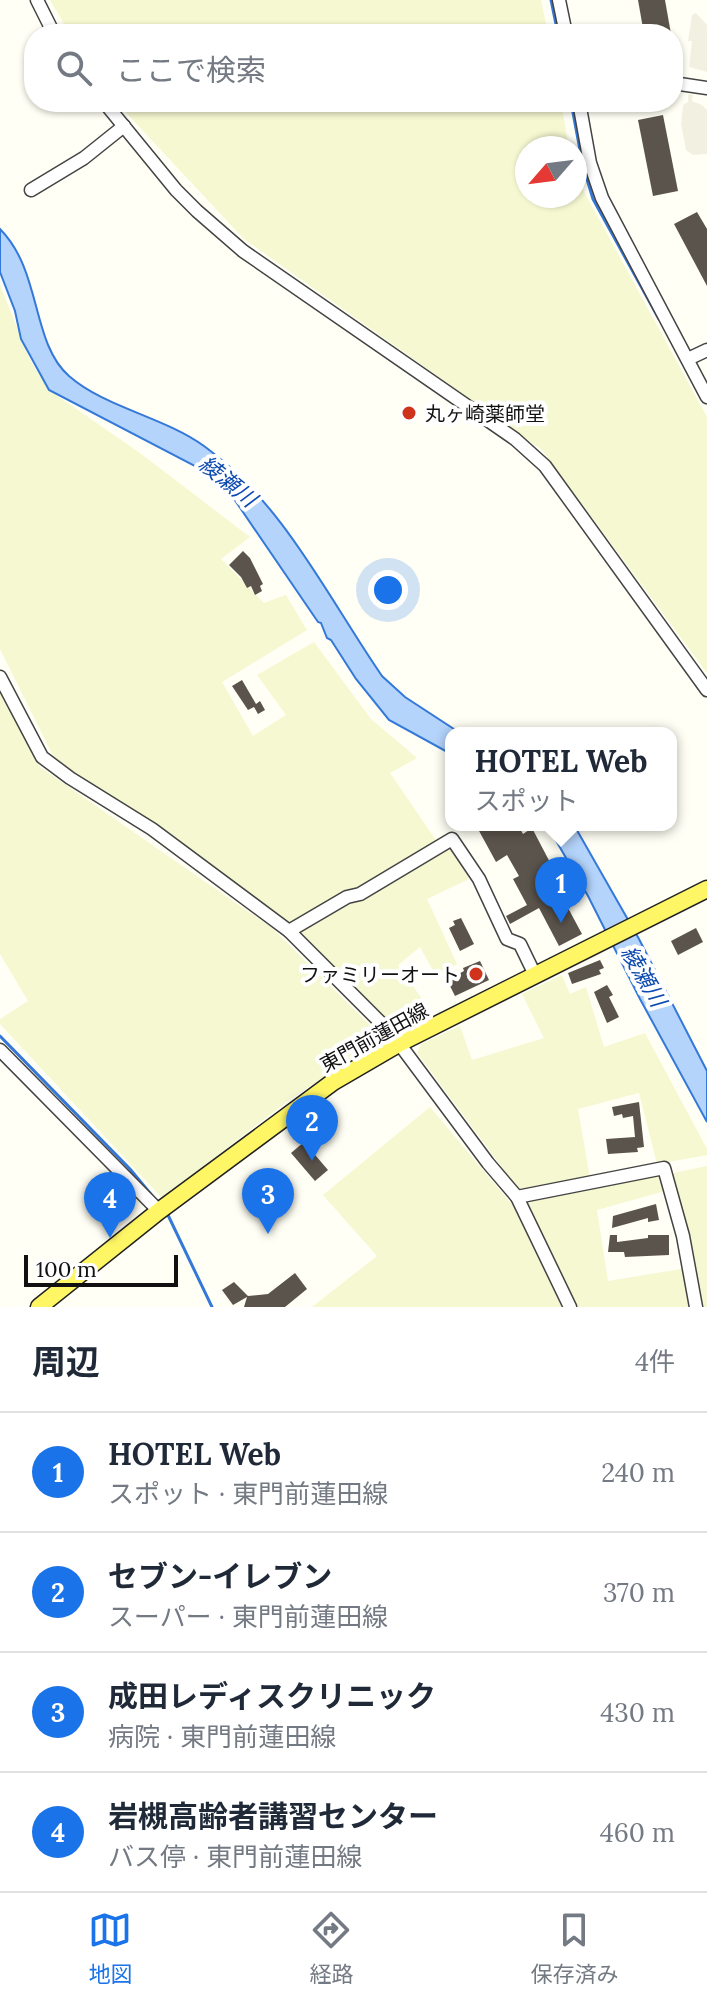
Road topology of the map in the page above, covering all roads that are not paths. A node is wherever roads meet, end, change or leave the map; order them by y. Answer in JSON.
{"nodes":[{"id":1,"x":37,"y":0,"type":"edge"},
{"id":2,"x":559,"y":0,"type":"edge"},
{"id":3,"x":49,"y":24,"type":"edge"},
{"id":4,"x":564,"y":24,"type":"edge"},
{"id":5,"x":683,"y":84,"type":"edge"},
{"id":6,"x":707,"y":88,"type":"edge"},
{"id":7,"x":112,"y":112,"type":"edge"},
{"id":8,"x":581,"y":112,"type":"edge"},
{"id":9,"x":124,"y":126,"type":"junction"},
{"id":10,"x":31,"y":190,"type":"dead end"},
{"id":11,"x":707,"y":350,"type":"edge"},
{"id":12,"x":688,"y":359,"type":"junction"},
{"id":13,"x":707,"y":397,"type":"edge"},
{"id":14,"x":0,"y":677,"type":"edge"},
{"id":15,"x":707,"y":690,"type":"edge"},
{"id":16,"x":707,"y":889,"type":"edge"},
{"id":17,"x":289,"y":931,"type":"junction"},
{"id":18,"x":535,"y":975,"type":"junction"},
{"id":19,"x":400,"y":1043,"type":"junction"},
{"id":20,"x":0,"y":1050,"type":"edge"},
{"id":21,"x":517,"y":1197,"type":"junction"},
{"id":22,"x":162,"y":1209,"type":"junction"},
{"id":23,"x":39,"y":1307,"type":"edge"},
{"id":24,"x":570,"y":1307,"type":"edge"},
{"id":25,"x":696,"y":1307,"type":"edge"}],
"edges":[{"from":1,"to":3,"type":"street"},
{"from":2,"to":4,"type":"street"},
{"from":5,"to":6,"type":"street"},
{"from":7,"to":9,"type":"street"},
{"from":8,"to":12,"type":"street"},
{"from":9,"to":10,"type":"street"},
{"from":9,"to":15,"type":"street"},
{"from":11,"to":12,"type":"street"},
{"from":12,"to":13,"type":"street"},
{"from":14,"to":17,"type":"street"},
{"from":16,"to":18,"type":"main road","name":"東門前蓮田線"},
{"from":17,"to":18,"type":"street"},
{"from":17,"to":19,"type":"street"},
{"from":18,"to":19,"type":"main road","name":"東門前蓮田線"},
{"from":19,"to":21,"type":"street"},
{"from":19,"to":22,"type":"main road","name":"東門前蓮田線"},
{"from":20,"to":22,"type":"street"},
{"from":21,"to":24,"type":"street"},
{"from":21,"to":25,"type":"street"},
{"from":22,"to":23,"type":"main road","name":"東門前蓮田線"}]}
